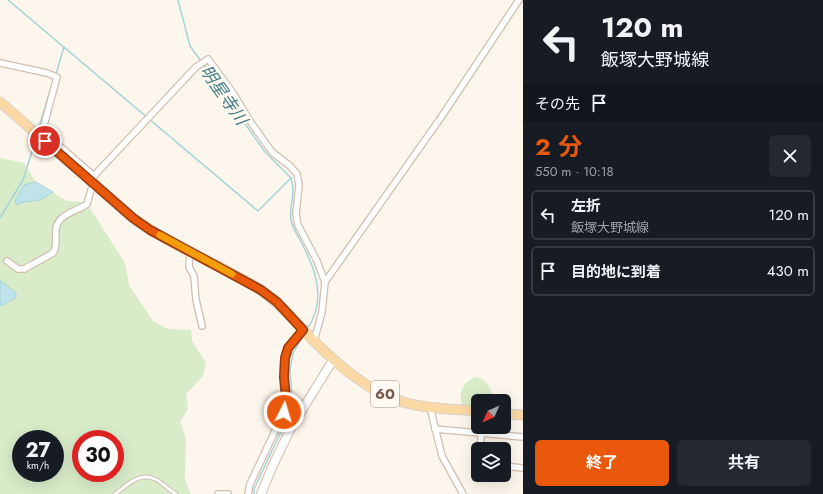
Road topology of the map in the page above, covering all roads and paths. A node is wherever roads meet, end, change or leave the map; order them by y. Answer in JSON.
{"nodes":[{"id":1,"x":519,"y":0,"type":"edge"},
{"id":2,"x":0,"y":63,"type":"edge"},
{"id":3,"x":0,"y":102,"type":"edge"},
{"id":4,"x":92,"y":180,"type":"junction"},
{"id":5,"x":190,"y":252,"type":"junction"},
{"id":6,"x":7,"y":261,"type":"dead end"},
{"id":7,"x":325,"y":282,"type":"junction"},
{"id":8,"x":202,"y":326,"type":"dead end"},
{"id":9,"x":309,"y":336,"type":"junction"},
{"id":10,"x":333,"y":360,"type":"junction"},
{"id":11,"x":430,"y":407,"type":"junction"},
{"id":12,"x":471,"y":410,"type":"edge"},
{"id":13,"x":511,"y":414,"type":"edge"},
{"id":14,"x":523,"y":415,"type":"edge"},
{"id":15,"x":435,"y":429,"type":"junction"},
{"id":16,"x":471,"y":430,"type":"edge"},
{"id":17,"x":505,"y":434,"type":"edge"},
{"id":18,"x":523,"y":437,"type":"edge"},
{"id":19,"x":511,"y":467,"type":"edge"},
{"id":20,"x":523,"y":468,"type":"edge"},
{"id":21,"x":115,"y":494,"type":"edge"},
{"id":22,"x":176,"y":494,"type":"edge"},
{"id":23,"x":218,"y":494,"type":"edge"},
{"id":24,"x":228,"y":494,"type":"edge"},
{"id":25,"x":248,"y":494,"type":"edge"},
{"id":26,"x":261,"y":494,"type":"edge"},
{"id":27,"x":463,"y":494,"type":"edge"}],
"edges":[{"from":1,"to":7,"type":"street"},
{"from":2,"to":4,"type":"street"},
{"from":3,"to":4,"type":"main road","number":"60"},
{"from":4,"to":5,"type":"main road","number":"60"},
{"from":4,"to":6,"type":"street"},
{"from":4,"to":7,"type":"street"},
{"from":5,"to":8,"type":"street"},
{"from":5,"to":9,"type":"main road","number":"60"},
{"from":7,"to":9,"type":"street"},
{"from":9,"to":10,"type":"main road","number":"60"},
{"from":9,"to":25,"type":"street"},
{"from":10,"to":11,"type":"main road","number":"60"},
{"from":10,"to":26,"type":"street"},
{"from":11,"to":12,"type":"main road","number":"60"},
{"from":11,"to":15,"type":"street"},
{"from":13,"to":14,"type":"main road"},
{"from":15,"to":16,"type":"street"},
{"from":15,"to":27,"type":"street"},
{"from":17,"to":18,"type":"street"},
{"from":19,"to":20,"type":"street"},
{"from":21,"to":22,"type":"lane"},
{"from":23,"to":24,"type":"street"}]}
